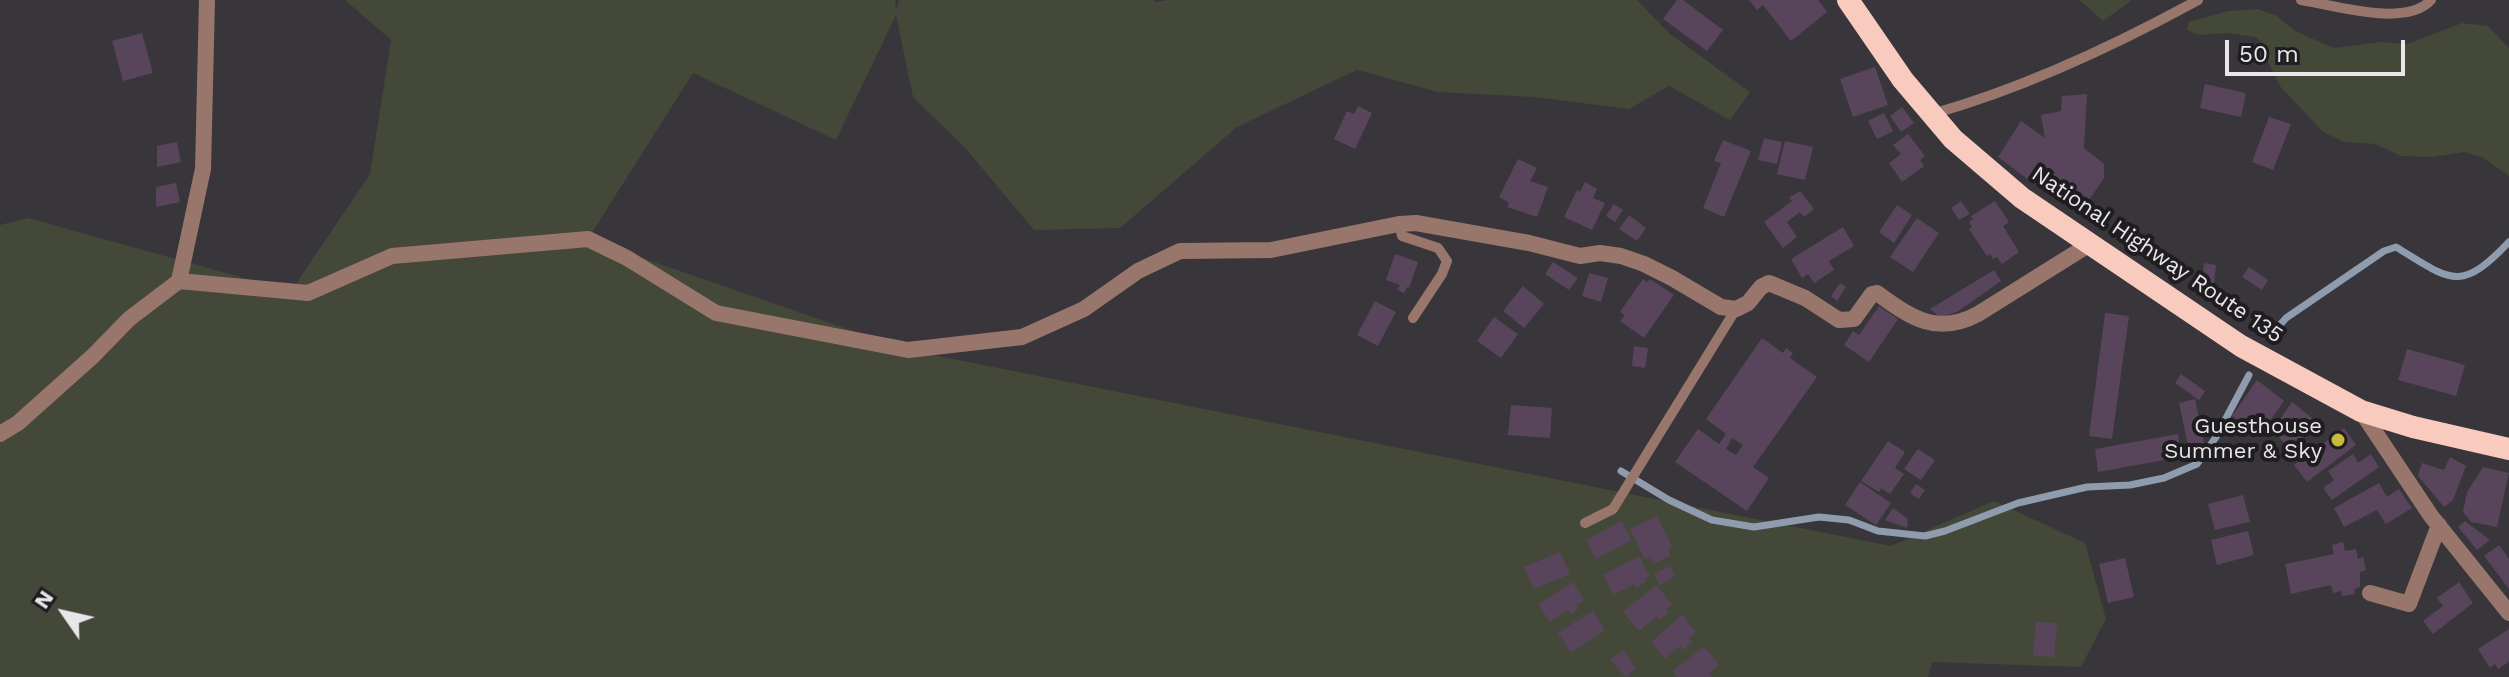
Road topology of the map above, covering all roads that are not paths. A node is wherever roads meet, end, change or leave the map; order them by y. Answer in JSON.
{"nodes":[{"id":1,"x":207,"y":0,"type":"edge"},
{"id":2,"x":1848,"y":0,"type":"edge"},
{"id":3,"x":2198,"y":0,"type":"edge"},
{"id":4,"x":2301,"y":0,"type":"edge"},
{"id":5,"x":2431,"y":0,"type":"edge"},
{"id":6,"x":1930,"y":115,"type":"junction"},
{"id":7,"x":1399,"y":224,"type":"junction"},
{"id":8,"x":2090,"y":244,"type":"junction"},
{"id":9,"x":179,"y":281,"type":"junction"},
{"id":10,"x":1736,"y":309,"type":"junction"},
{"id":11,"x":1413,"y":318,"type":"dead end"},
{"id":12,"x":2361,"y":411,"type":"junction"},
{"id":13,"x":0,"y":434,"type":"edge"},
{"id":14,"x":2509,"y":449,"type":"edge"},
{"id":15,"x":1585,"y":523,"type":"dead end"},
{"id":16,"x":2439,"y":525,"type":"junction"},
{"id":17,"x":2370,"y":593,"type":"dead end"},
{"id":18,"x":2509,"y":613,"type":"edge"}],
"edges":[{"from":1,"to":9,"type":"street"},
{"from":2,"to":6,"type":"highway","name":"National Highway Route 135"},
{"from":3,"to":6,"type":"lane"},
{"from":4,"to":5,"type":"lane"},
{"from":6,"to":8,"type":"highway","name":"National Highway Route 135"},
{"from":7,"to":9,"type":"street"},
{"from":7,"to":10,"type":"street"},
{"from":7,"to":11,"type":"lane"},
{"from":8,"to":10,"type":"street"},
{"from":8,"to":12,"type":"highway","name":"National Highway Route 135"},
{"from":9,"to":13,"type":"street"},
{"from":10,"to":15,"type":"lane"},
{"from":12,"to":14,"type":"highway","name":"National Highway Route 135"},
{"from":12,"to":16,"type":"street"},
{"from":16,"to":17,"type":"street"},
{"from":16,"to":18,"type":"street"}]}
